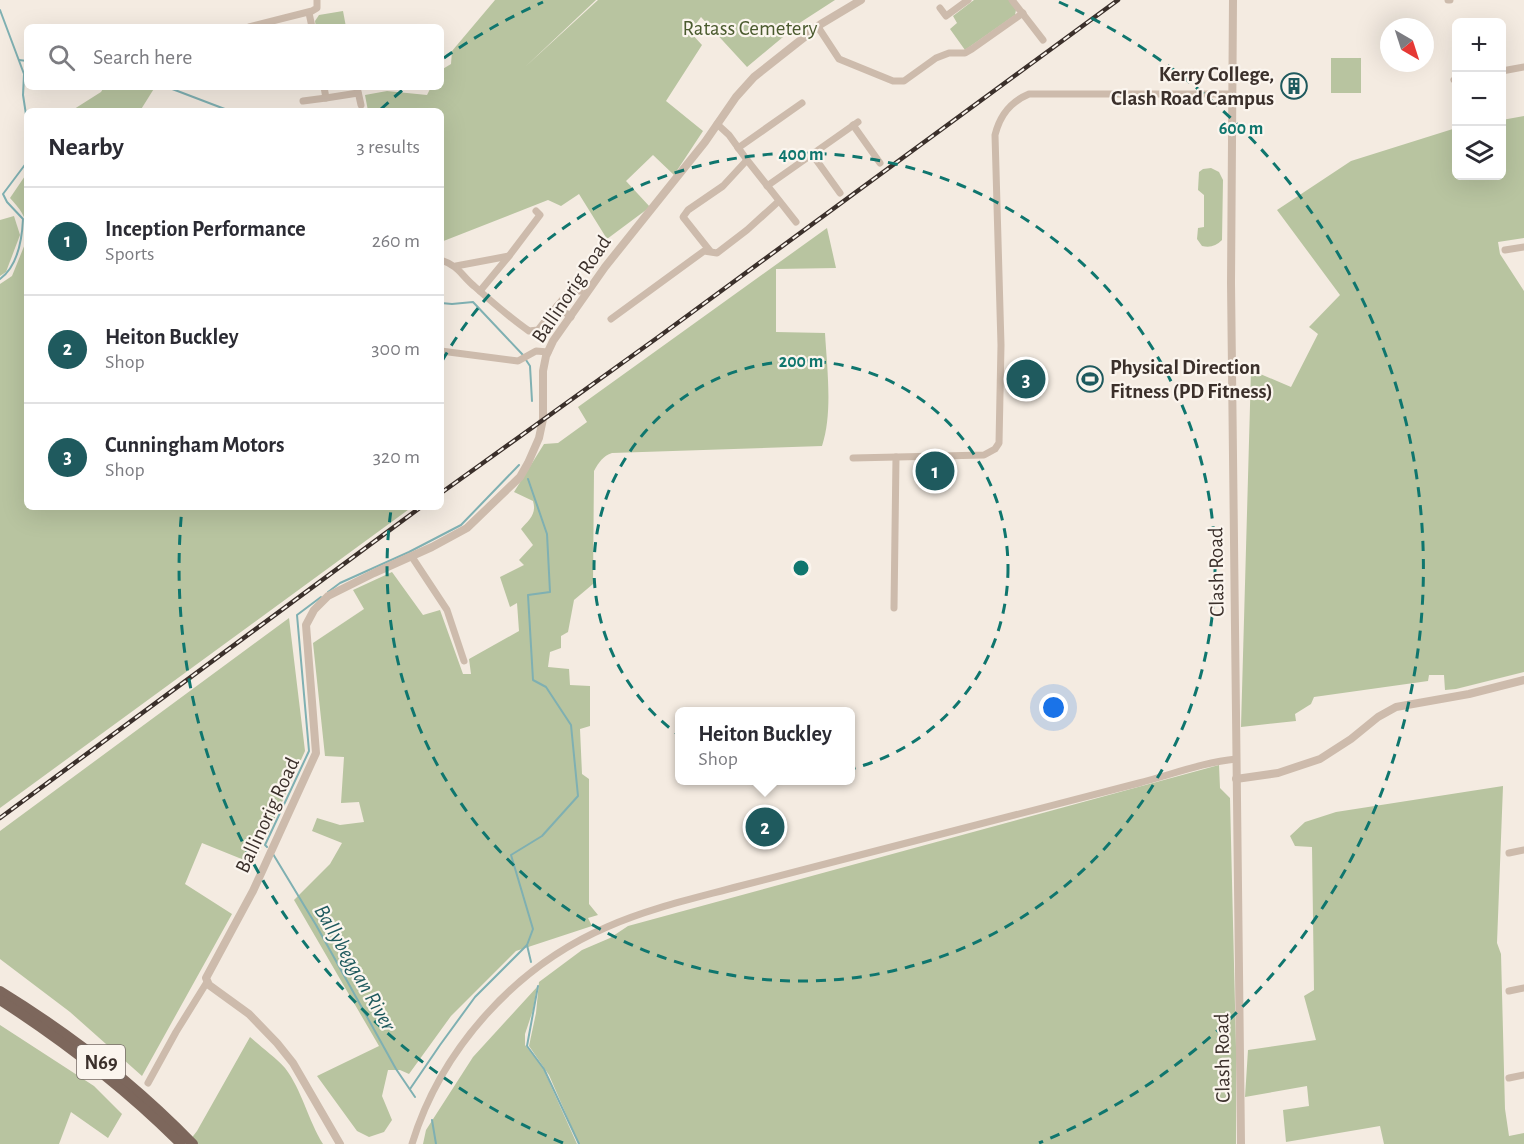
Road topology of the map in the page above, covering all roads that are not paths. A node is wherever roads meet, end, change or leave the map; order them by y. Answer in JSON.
{"nodes":[{"id":1,"x":317,"y":0,"type":"edge"},
{"id":2,"x":861,"y":0,"type":"edge"},
{"id":3,"x":968,"y":0,"type":"edge"},
{"id":4,"x":1012,"y":0,"type":"edge"},
{"id":5,"x":1233,"y":0,"type":"edge"},
{"id":6,"x":940,"y":8,"type":"dead end"},
{"id":7,"x":309,"y":13,"type":"junction"},
{"id":8,"x":1023,"y":14,"type":"junction"},
{"id":9,"x":262,"y":24,"type":"edge"},
{"id":10,"x":311,"y":24,"type":"edge"},
{"id":11,"x":818,"y":27,"type":"junction"},
{"id":12,"x":1043,"y":40,"type":"dead end"},
{"id":13,"x":1524,"y":66,"type":"edge"},
{"id":14,"x":1506,"y":70,"type":"edge"},
{"id":15,"x":325,"y":90,"type":"edge"},
{"id":16,"x":358,"y":90,"type":"edge"},
{"id":17,"x":1232,"y":94,"type":"junction"},
{"id":18,"x":327,"y":98,"type":"junction"},
{"id":19,"x":303,"y":101,"type":"dead end"},
{"id":20,"x":802,"y":103,"type":"dead end"},
{"id":21,"x":360,"y":105,"type":"dead end"},
{"id":22,"x":717,"y":124,"type":"junction"},
{"id":23,"x":738,"y":148,"type":"junction"},
{"id":24,"x":812,"y":154,"type":"junction"},
{"id":25,"x":747,"y":160,"type":"junction"},
{"id":26,"x":880,"y":163,"type":"dead end"},
{"id":27,"x":767,"y":186,"type":"junction"},
{"id":28,"x":840,"y":193,"type":"dead end"},
{"id":29,"x":779,"y":201,"type":"junction"},
{"id":30,"x":536,"y":211,"type":"dead end"},
{"id":31,"x":796,"y":222,"type":"dead end"},
{"id":32,"x":1524,"y":247,"type":"edge"},
{"id":33,"x":1505,"y":250,"type":"dead end"},
{"id":34,"x":710,"y":251,"type":"junction"},
{"id":35,"x":509,"y":256,"type":"junction"},
{"id":36,"x":444,"y":261,"type":"edge"},
{"id":37,"x":456,"y":266,"type":"junction"},
{"id":38,"x":480,"y":291,"type":"junction"},
{"id":39,"x":580,"y":291,"type":"dead end"},
{"id":40,"x":557,"y":306,"type":"junction"},
{"id":41,"x":571,"y":317,"type":"junction"},
{"id":42,"x":611,"y":319,"type":"dead end"},
{"id":43,"x":444,"y":351,"type":"edge"},
{"id":44,"x":548,"y":352,"type":"junction"},
{"id":45,"x":896,"y":457,"type":"junction"},
{"id":46,"x":853,"y":458,"type":"dead end"},
{"id":47,"x":412,"y":557,"type":"junction"},
{"id":48,"x":894,"y":608,"type":"dead end"},
{"id":49,"x":464,"y":661,"type":"dead end"},
{"id":50,"x":1524,"y":680,"type":"edge"},
{"id":51,"x":1236,"y":759,"type":"junction"},
{"id":52,"x":1236,"y":779,"type":"junction"},
{"id":53,"x":1524,"y":850,"type":"edge"},
{"id":54,"x":1509,"y":853,"type":"dead end"},
{"id":55,"x":207,"y":982,"type":"junction"},
{"id":56,"x":1524,"y":988,"type":"edge"},
{"id":57,"x":0,"y":991,"type":"edge"},
{"id":58,"x":1509,"y":991,"type":"dead end"},
{"id":59,"x":0,"y":1000,"type":"edge"},
{"id":60,"x":1524,"y":1075,"type":"edge"},
{"id":61,"x":1509,"y":1078,"type":"dead end"},
{"id":62,"x":148,"y":1083,"type":"dead end"},
{"id":63,"x":181,"y":1144,"type":"edge"},
{"id":64,"x":193,"y":1144,"type":"edge"},
{"id":65,"x":340,"y":1144,"type":"edge"},
{"id":66,"x":412,"y":1144,"type":"edge"},
{"id":67,"x":1241,"y":1144,"type":"edge"}],
"edges":[{"from":1,"to":7,"type":"street"},
{"from":2,"to":11,"type":"street","name":"Ballinorig Road"},
{"from":3,"to":6,"type":"street"},
{"from":4,"to":8,"type":"street"},
{"from":5,"to":17,"type":"street","name":"Clash Road"},
{"from":7,"to":9,"type":"street"},
{"from":7,"to":10,"type":"street"},
{"from":8,"to":11,"type":"street"},
{"from":8,"to":12,"type":"street"},
{"from":11,"to":22,"type":"street","name":"Ballinorig Road"},
{"from":13,"to":14,"type":"street"},
{"from":15,"to":18,"type":"street"},
{"from":16,"to":18,"type":"street"},
{"from":16,"to":21,"type":"street"},
{"from":17,"to":45,"type":"street"},
{"from":17,"to":51,"type":"street","name":"Clash Road"},
{"from":18,"to":19,"type":"street"},
{"from":20,"to":23,"type":"street"},
{"from":22,"to":23,"type":"street"},
{"from":22,"to":41,"type":"street","name":"Ballinorig Road"},
{"from":23,"to":25,"type":"street"},
{"from":24,"to":26,"type":"street"},
{"from":24,"to":27,"type":"street"},
{"from":24,"to":28,"type":"street"},
{"from":25,"to":27,"type":"street"},
{"from":25,"to":34,"type":"street"},
{"from":27,"to":29,"type":"street"},
{"from":29,"to":31,"type":"street"},
{"from":29,"to":34,"type":"street"},
{"from":30,"to":35,"type":"street"},
{"from":32,"to":33,"type":"street"},
{"from":34,"to":42,"type":"street"},
{"from":35,"to":37,"type":"street"},
{"from":35,"to":38,"type":"street"},
{"from":36,"to":37,"type":"street"},
{"from":37,"to":38,"type":"street"},
{"from":38,"to":40,"type":"street"},
{"from":39,"to":40,"type":"street"},
{"from":40,"to":41,"type":"street"},
{"from":41,"to":44,"type":"street","name":"Ballinorig Road"},
{"from":43,"to":44,"type":"street"},
{"from":44,"to":47,"type":"street","name":"Ballinorig Road"},
{"from":45,"to":46,"type":"street"},
{"from":45,"to":48,"type":"street"},
{"from":47,"to":49,"type":"street"},
{"from":47,"to":55,"type":"street","name":"Ballinorig Road"},
{"from":50,"to":52,"type":"street"},
{"from":51,"to":52,"type":"street","name":"Clash Road"},
{"from":51,"to":66,"type":"street"},
{"from":52,"to":67,"type":"street","name":"Clash Road"},
{"from":53,"to":54,"type":"street"},
{"from":55,"to":62,"type":"street","name":"Ballinorig Road"},
{"from":55,"to":65,"type":"street"},
{"from":56,"to":58,"type":"street"},
{"from":57,"to":64,"type":"main road","number":"N69"},
{"from":59,"to":63,"type":"main road","number":"N69"},
{"from":60,"to":61,"type":"street"}]}
